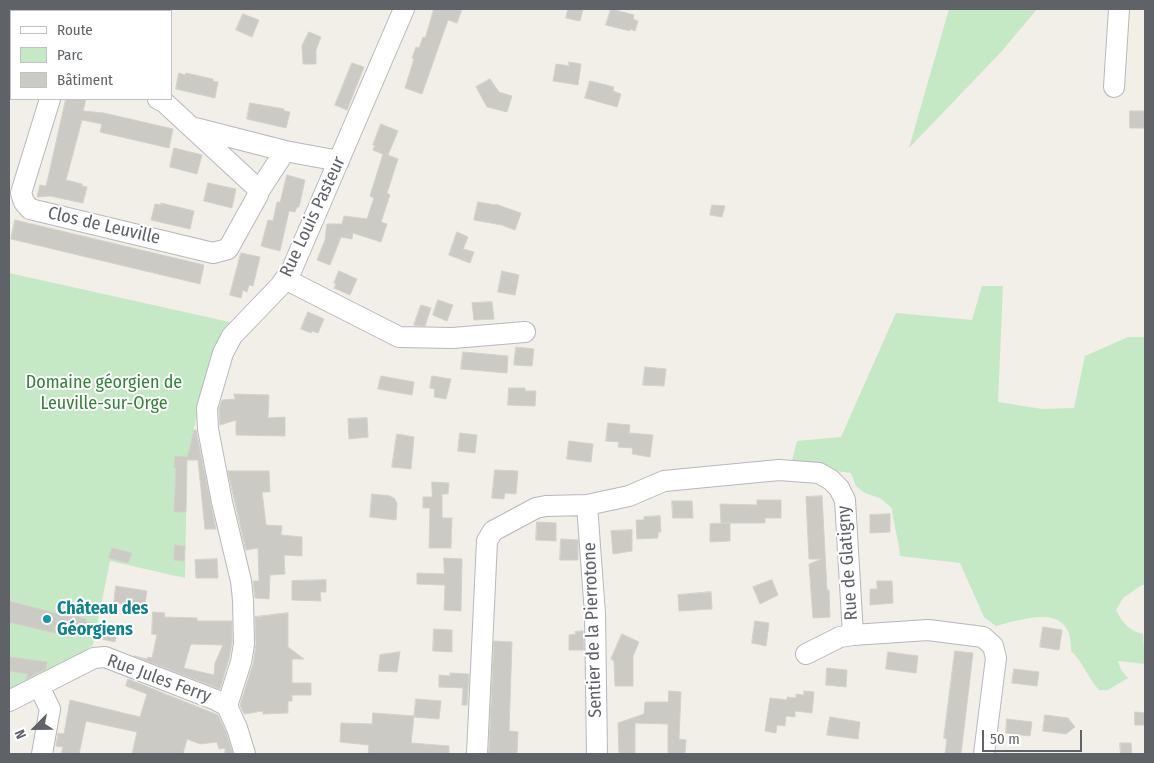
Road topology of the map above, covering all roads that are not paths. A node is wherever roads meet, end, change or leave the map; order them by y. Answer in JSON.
{"nodes":[{"id":1,"x":404,"y":9,"type":"edge"},
{"id":2,"x":1119,"y":9,"type":"edge"},
{"id":3,"x":1114,"y":87,"type":"dead end"},
{"id":4,"x":50,"y":100,"type":"edge"},
{"id":5,"x":160,"y":100,"type":"edge"},
{"id":6,"x":191,"y":126,"type":"junction"},
{"id":7,"x":285,"y":151,"type":"junction"},
{"id":8,"x":339,"y":161,"type":"junction"},
{"id":9,"x":259,"y":191,"type":"junction"},
{"id":10,"x":285,"y":279,"type":"junction"},
{"id":11,"x":525,"y":332,"type":"dead end"},
{"id":12,"x":587,"y":505,"type":"junction"},
{"id":13,"x":853,"y":635,"type":"junction"},
{"id":14,"x":806,"y":654,"type":"dead end"},
{"id":15,"x":39,"y":686,"type":"junction"},
{"id":16,"x":9,"y":701,"type":"edge"},
{"id":17,"x":227,"y":706,"type":"junction"},
{"id":18,"x":42,"y":754,"type":"edge"},
{"id":19,"x":245,"y":754,"type":"edge"},
{"id":20,"x":477,"y":754,"type":"edge"},
{"id":21,"x":597,"y":754,"type":"edge"},
{"id":22,"x":984,"y":754,"type":"edge"}],
"edges":[{"from":1,"to":8,"type":"street","name":"Rue Louis Pasteur"},
{"from":2,"to":3,"type":"street"},
{"from":4,"to":9,"type":"street","name":"Clos de Leuville"},
{"from":5,"to":6,"type":"street"},
{"from":6,"to":7,"type":"street"},
{"from":6,"to":9,"type":"street"},
{"from":7,"to":8,"type":"street"},
{"from":7,"to":9,"type":"street","name":"Clos de Leuville"},
{"from":8,"to":10,"type":"street","name":"Rue Louis Pasteur"},
{"from":10,"to":11,"type":"street"},
{"from":10,"to":17,"type":"street","name":"Rue Louis Pasteur"},
{"from":12,"to":13,"type":"street","name":"Rue de Glatigny"},
{"from":12,"to":20,"type":"street"},
{"from":12,"to":21,"type":"street","name":"Sentier de la Pierrotone"},
{"from":13,"to":14,"type":"street","name":"Rue de Glatigny"},
{"from":13,"to":22,"type":"street","name":"Rue de Glatigny"},
{"from":15,"to":16,"type":"street","name":"Rue Jules Ferry"},
{"from":15,"to":17,"type":"street","name":"Rue Jules Ferry"},
{"from":15,"to":18,"type":"street"},
{"from":17,"to":19,"type":"street"}]}
